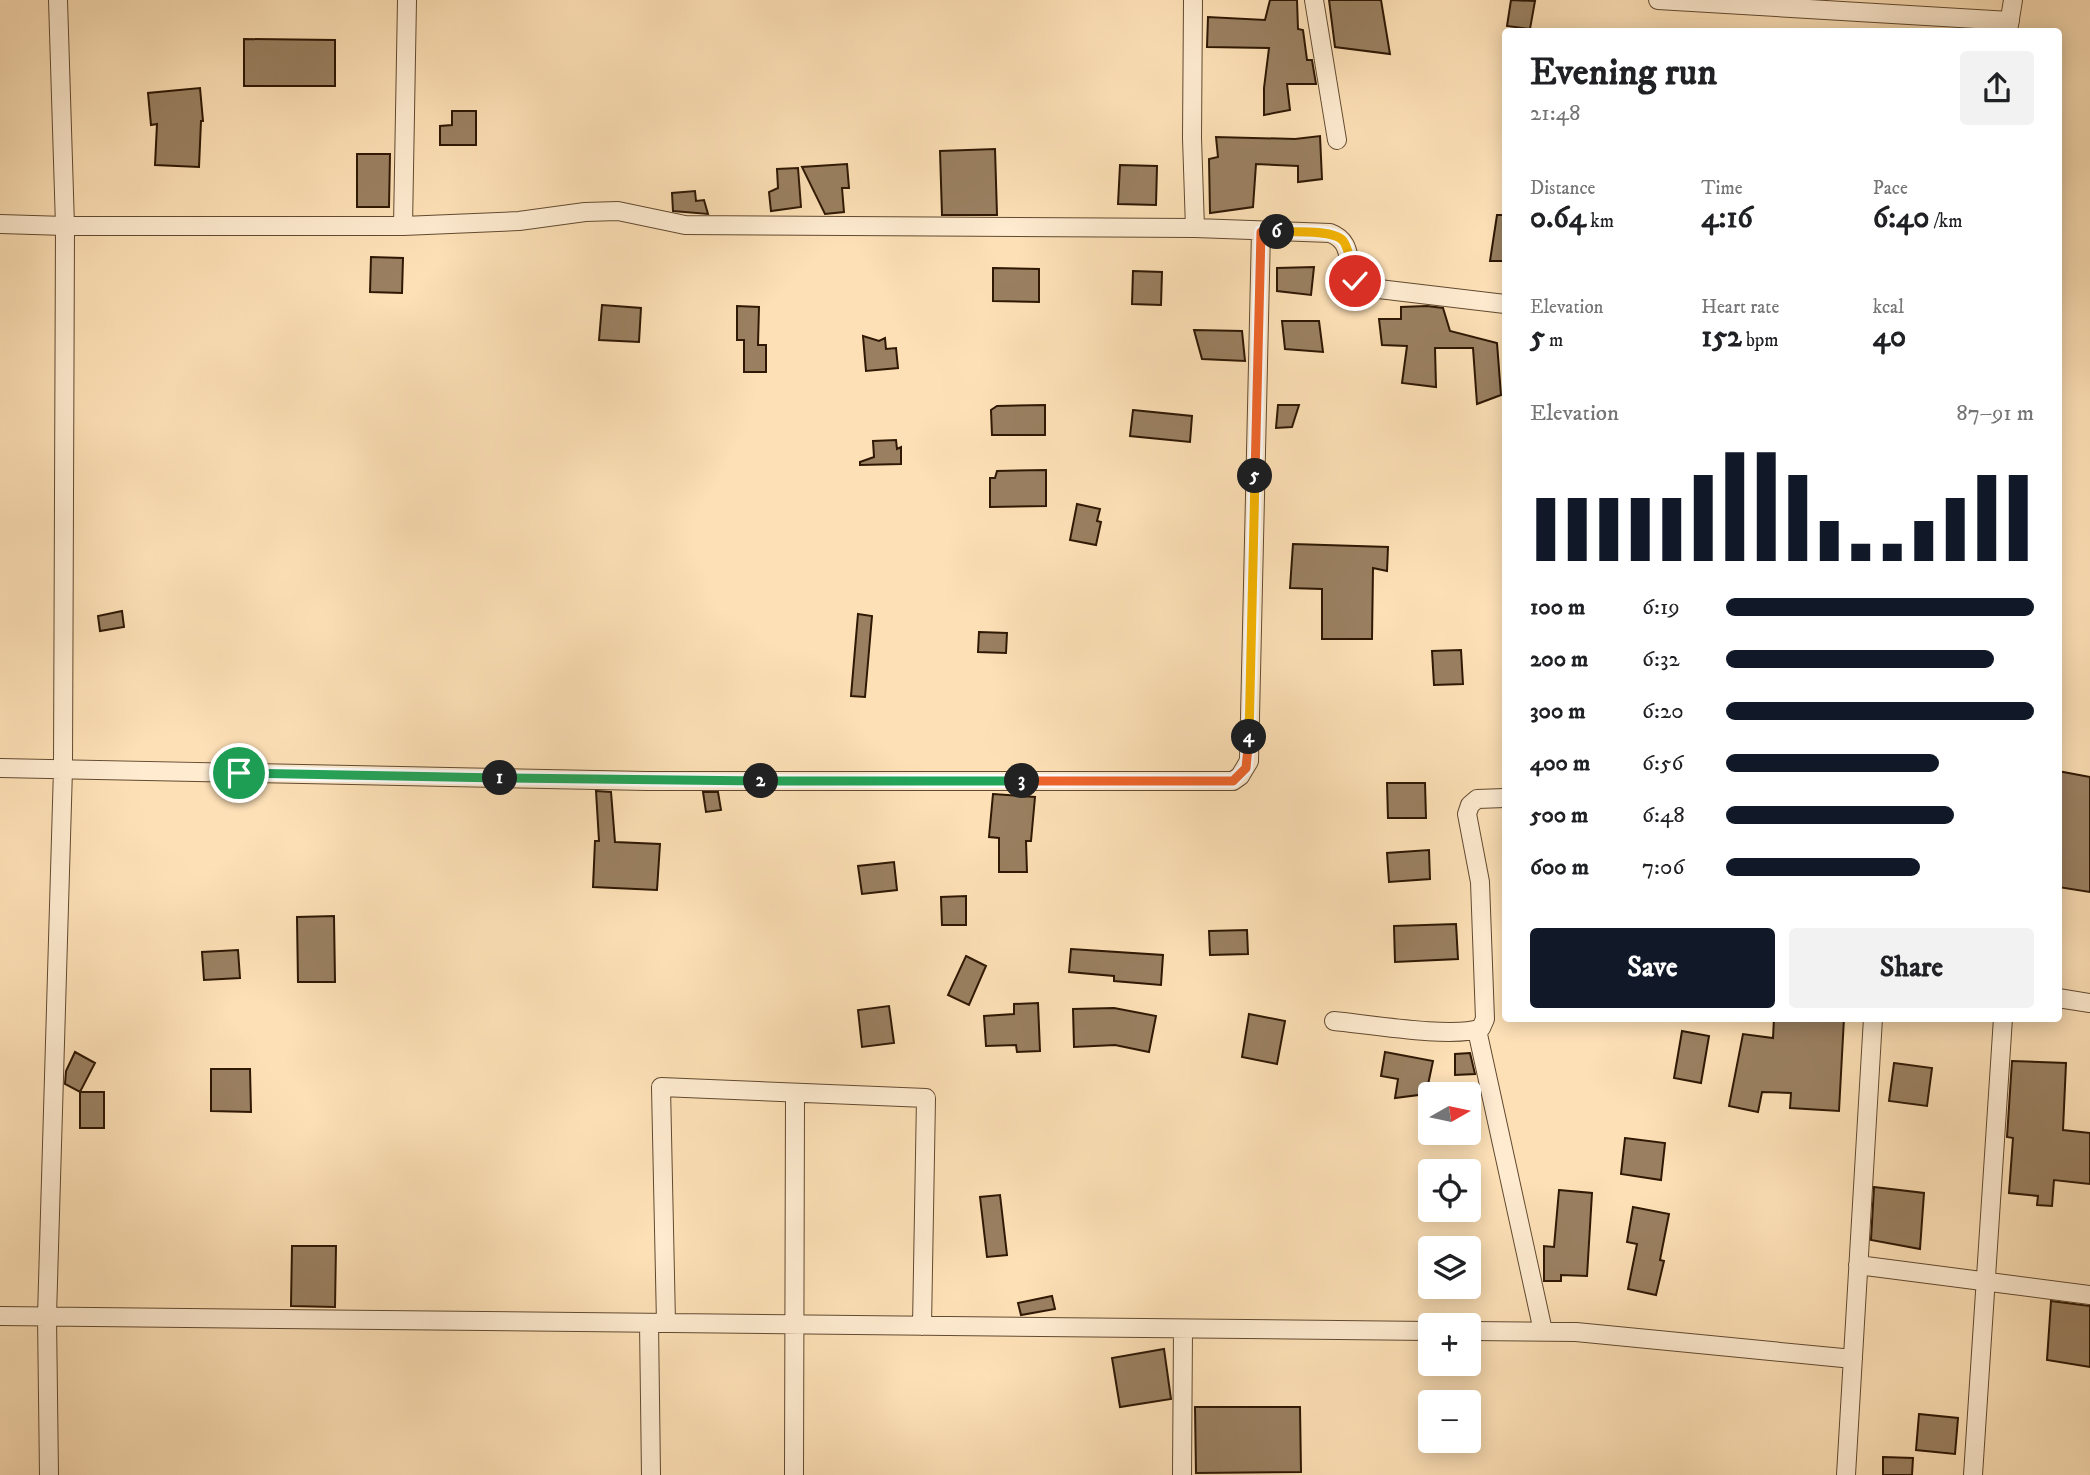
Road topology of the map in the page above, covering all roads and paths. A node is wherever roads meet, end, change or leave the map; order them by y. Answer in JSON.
{"nodes":[{"id":1,"x":58,"y":0,"type":"edge"},
{"id":2,"x":407,"y":0,"type":"edge"},
{"id":3,"x":1193,"y":0,"type":"edge"},
{"id":4,"x":1314,"y":0,"type":"edge"},
{"id":5,"x":1658,"y":0,"type":"edge"},
{"id":6,"x":2013,"y":0,"type":"edge"},
{"id":7,"x":2009,"y":26,"type":"edge"},
{"id":8,"x":1337,"y":140,"type":"dead end"},
{"id":9,"x":0,"y":224,"type":"edge"},
{"id":10,"x":65,"y":226,"type":"junction"},
{"id":11,"x":403,"y":226,"type":"junction"},
{"id":12,"x":1195,"y":228,"type":"junction"},
{"id":13,"x":1261,"y":232,"type":"junction"},
{"id":14,"x":1502,"y":304,"type":"edge"},
{"id":15,"x":0,"y":768,"type":"edge"},
{"id":16,"x":64,"y":769,"type":"junction"},
{"id":17,"x":1502,"y":798,"type":"edge"},
{"id":18,"x":2062,"y":999,"type":"edge"},
{"id":19,"x":2090,"y":1003,"type":"edge"},
{"id":20,"x":1334,"y":1021,"type":"dead end"},
{"id":21,"x":1873,"y":1022,"type":"edge"},
{"id":22,"x":2003,"y":1022,"type":"edge"},
{"id":23,"x":1477,"y":1030,"type":"junction"},
{"id":24,"x":795,"y":1093,"type":"junction"},
{"id":25,"x":1858,"y":1265,"type":"junction"},
{"id":26,"x":1985,"y":1282,"type":"junction"},
{"id":27,"x":2090,"y":1295,"type":"edge"},
{"id":28,"x":0,"y":1316,"type":"edge"},
{"id":29,"x":47,"y":1316,"type":"junction"},
{"id":30,"x":657,"y":1323,"type":"junction"},
{"id":31,"x":795,"y":1325,"type":"junction"},
{"id":32,"x":922,"y":1326,"type":"junction"},
{"id":33,"x":1183,"y":1329,"type":"junction"},
{"id":34,"x":1418,"y":1331,"type":"edge"},
{"id":35,"x":1481,"y":1331,"type":"edge"},
{"id":36,"x":1542,"y":1331,"type":"junction"},
{"id":37,"x":1853,"y":1359,"type":"junction"},
{"id":38,"x":49,"y":1475,"type":"edge"},
{"id":39,"x":651,"y":1475,"type":"edge"},
{"id":40,"x":793,"y":1475,"type":"edge"},
{"id":41,"x":1182,"y":1475,"type":"edge"},
{"id":42,"x":1846,"y":1475,"type":"edge"},
{"id":43,"x":1973,"y":1475,"type":"edge"}],
"edges":[{"from":1,"to":10,"type":"street"},
{"from":2,"to":11,"type":"street"},
{"from":3,"to":12,"type":"street"},
{"from":4,"to":8,"type":"street"},
{"from":5,"to":7,"type":"street"},
{"from":6,"to":7,"type":"street"},
{"from":9,"to":10,"type":"street"},
{"from":10,"to":11,"type":"street"},
{"from":10,"to":16,"type":"street"},
{"from":11,"to":12,"type":"street"},
{"from":12,"to":13,"type":"street"},
{"from":13,"to":14,"type":"street"},
{"from":13,"to":16,"type":"street"},
{"from":15,"to":16,"type":"street"},
{"from":16,"to":29,"type":"street"},
{"from":17,"to":23,"type":"street"},
{"from":18,"to":19,"type":"street"},
{"from":20,"to":23,"type":"street"},
{"from":21,"to":25,"type":"street"},
{"from":22,"to":26,"type":"street"},
{"from":23,"to":36,"type":"street"},
{"from":24,"to":30,"type":"street"},
{"from":24,"to":31,"type":"street"},
{"from":24,"to":32,"type":"street"},
{"from":25,"to":26,"type":"street"},
{"from":25,"to":37,"type":"street"},
{"from":26,"to":27,"type":"street"},
{"from":26,"to":43,"type":"street"},
{"from":28,"to":29,"type":"street"},
{"from":29,"to":30,"type":"street"},
{"from":29,"to":38,"type":"street"},
{"from":30,"to":31,"type":"street"},
{"from":30,"to":39,"type":"street"},
{"from":31,"to":32,"type":"street"},
{"from":31,"to":40,"type":"street"},
{"from":32,"to":33,"type":"street"},
{"from":33,"to":34,"type":"street"},
{"from":33,"to":41,"type":"street"},
{"from":35,"to":36,"type":"street"},
{"from":36,"to":37,"type":"street"},
{"from":37,"to":42,"type":"street"}]}
